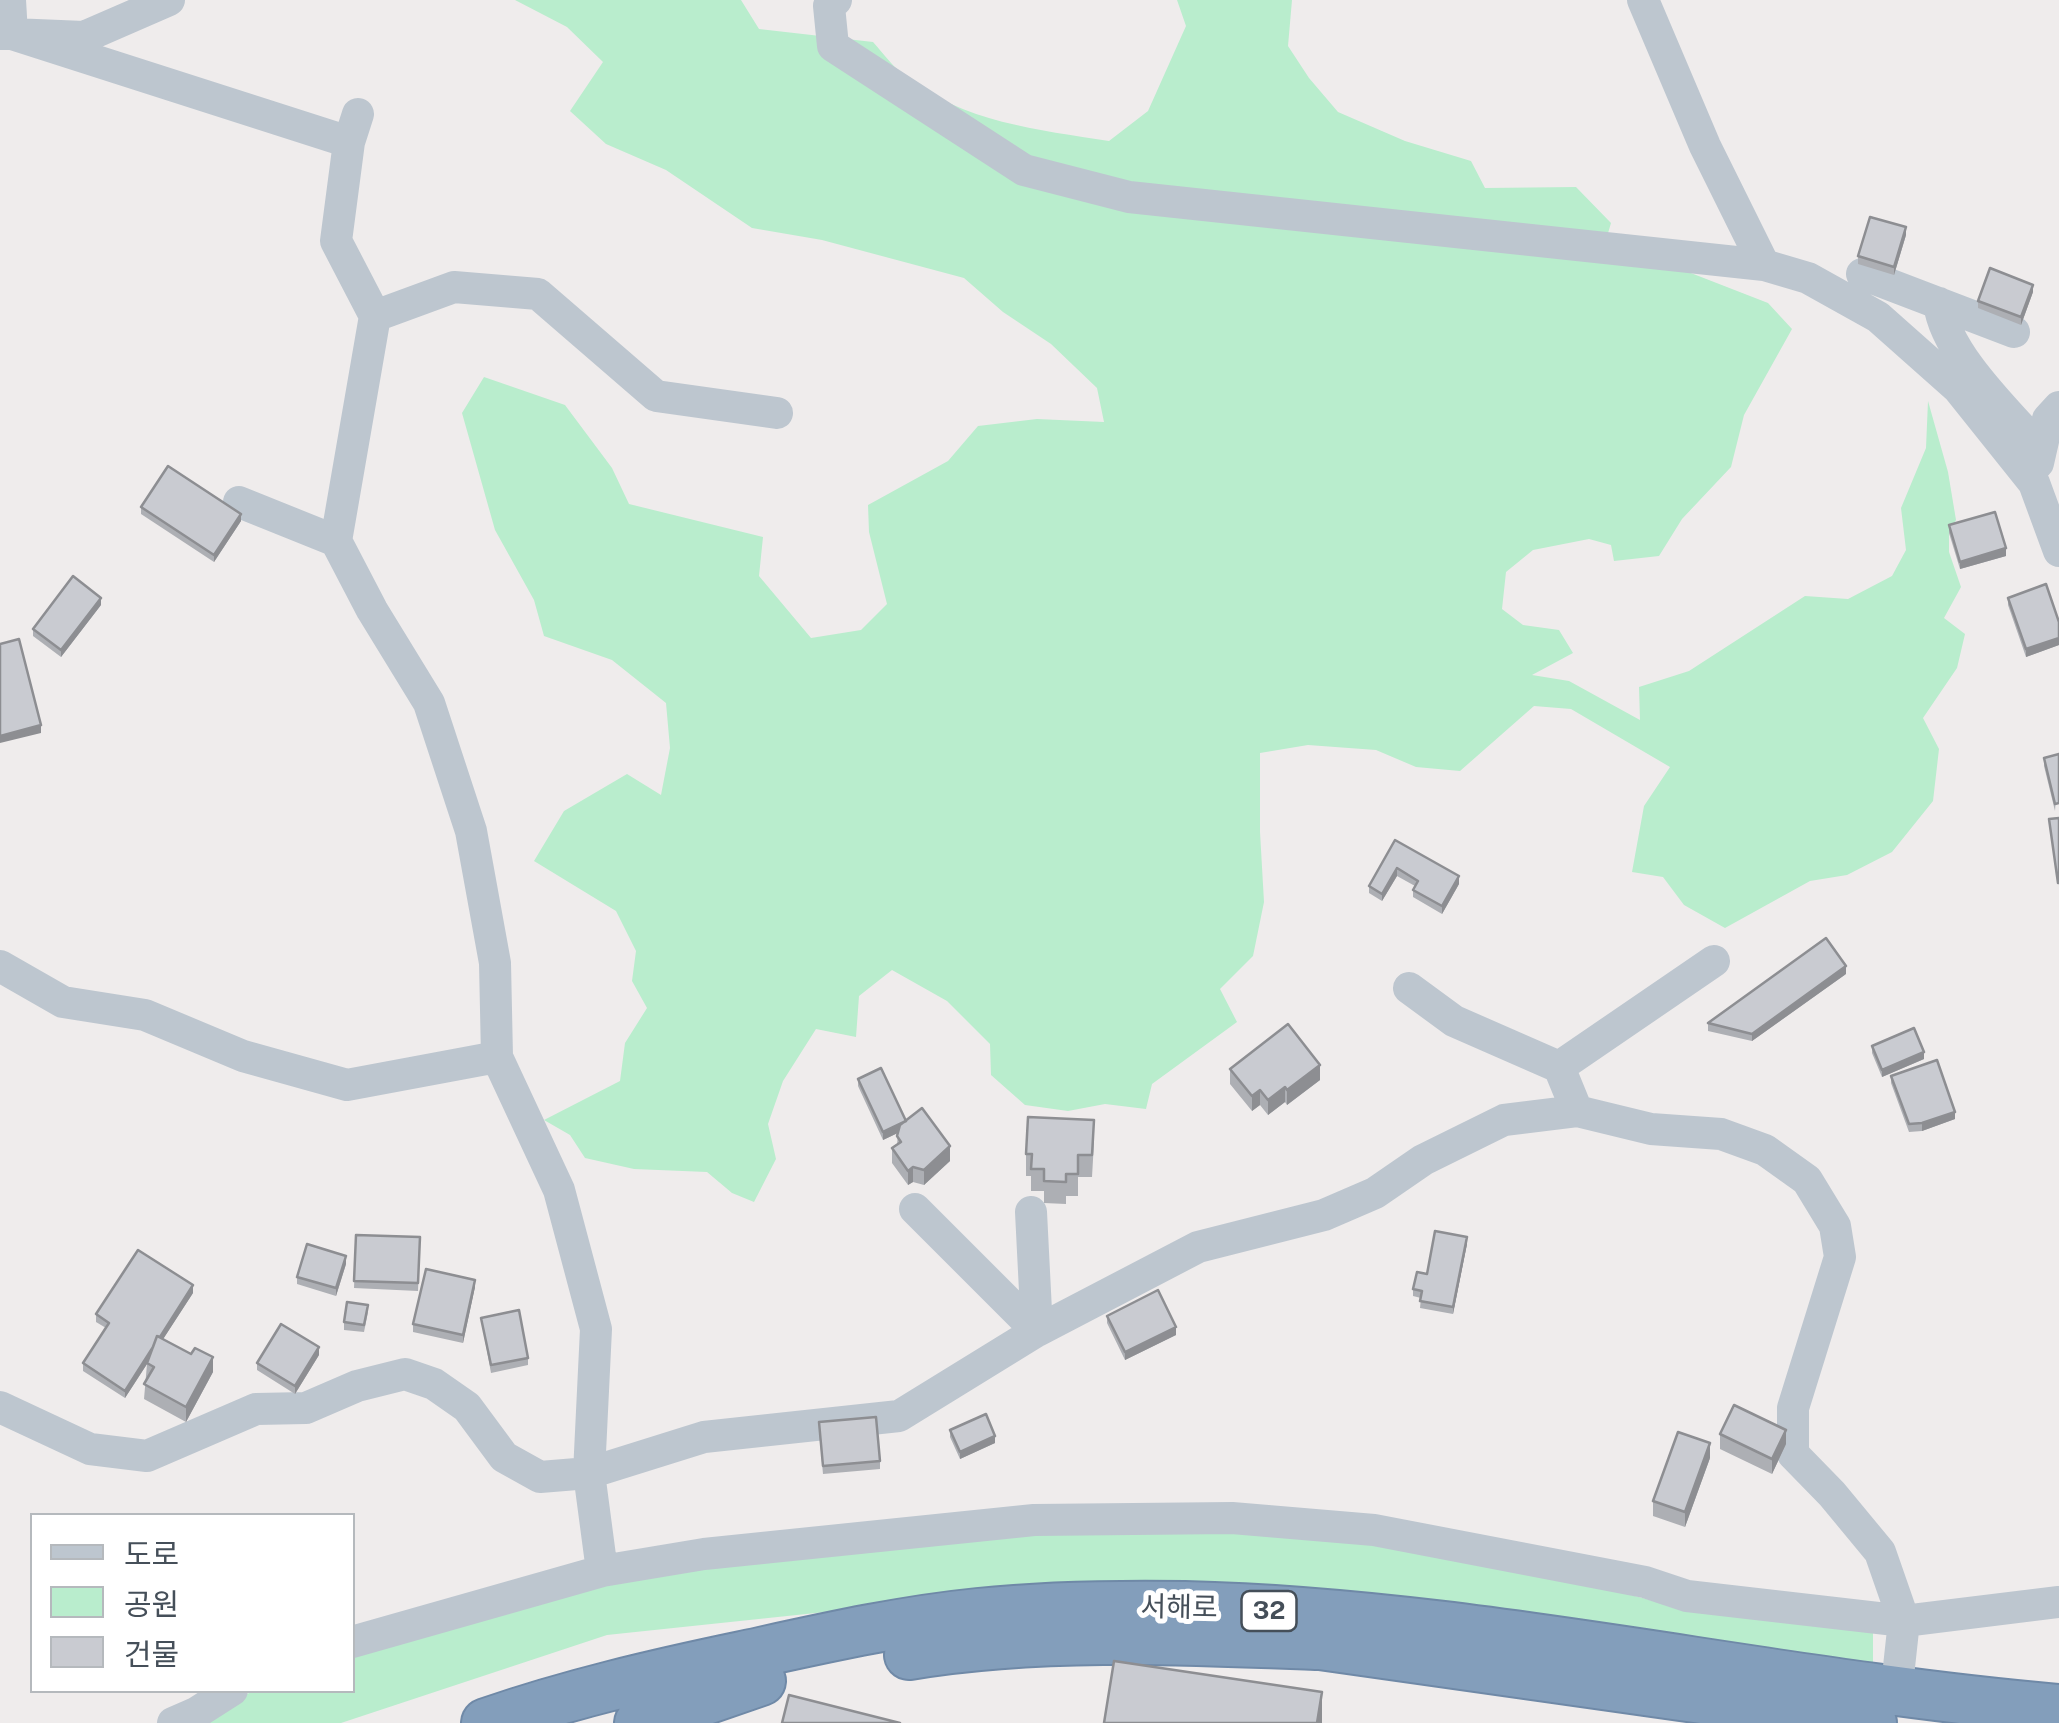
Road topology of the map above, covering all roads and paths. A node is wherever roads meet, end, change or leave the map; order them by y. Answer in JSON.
{"nodes":[{"id":1,"x":10,"y":0,"type":"edge"},
{"id":2,"x":169,"y":0,"type":"edge"},
{"id":3,"x":836,"y":0,"type":"edge"},
{"id":4,"x":1643,"y":0,"type":"edge"},
{"id":5,"x":6,"y":34,"type":"edge"},
{"id":6,"x":1764,"y":265,"type":"junction"},
{"id":7,"x":1862,"y":274,"type":"dead end"},
{"id":8,"x":1939,"y":303,"type":"junction"},
{"id":9,"x":375,"y":316,"type":"junction"},
{"id":10,"x":2014,"y":332,"type":"dead end"},
{"id":11,"x":2059,"y":407,"type":"edge"},
{"id":12,"x":776,"y":412,"type":"dead end"},
{"id":13,"x":2041,"y":450,"type":"junction"},
{"id":14,"x":2034,"y":482,"type":"junction"},
{"id":15,"x":238,"y":502,"type":"dead end"},
{"id":16,"x":336,"y":541,"type":"junction"},
{"id":17,"x":2059,"y":551,"type":"edge"},
{"id":18,"x":1714,"y":961,"type":"dead end"},
{"id":19,"x":0,"y":966,"type":"edge"},
{"id":20,"x":1409,"y":988,"type":"dead end"},
{"id":21,"x":498,"y":1056,"type":"junction"},
{"id":22,"x":1559,"y":1067,"type":"junction"},
{"id":23,"x":1577,"y":1111,"type":"junction"},
{"id":24,"x":915,"y":1209,"type":"dead end"},
{"id":25,"x":1032,"y":1212,"type":"dead end"},
{"id":26,"x":1037,"y":1331,"type":"junction"},
{"id":27,"x":0,"y":1406,"type":"edge"},
{"id":28,"x":589,"y":1473,"type":"junction"},
{"id":29,"x":602,"y":1571,"type":"junction"},
{"id":30,"x":2059,"y":1602,"type":"edge"},
{"id":31,"x":1904,"y":1621,"type":"junction"},
{"id":32,"x":355,"y":1641,"type":"edge"},
{"id":33,"x":1898,"y":1676,"type":"dead end"},
{"id":34,"x":228,"y":1693,"type":"edge"},
{"id":35,"x":2059,"y":1709,"type":"edge"},
{"id":36,"x":616,"y":1710,"type":"edge"},
{"id":37,"x":173,"y":1723,"type":"edge"},
{"id":38,"x":453,"y":1723,"type":"edge"},
{"id":39,"x":486,"y":1723,"type":"edge"},
{"id":40,"x":1872,"y":1723,"type":"edge"}],
"edges":[{"from":1,"to":5,"type":"street"},
{"from":2,"to":5,"type":"street"},
{"from":3,"to":6,"type":"street"},
{"from":4,"to":6,"type":"street"},
{"from":5,"to":9,"type":"street"},
{"from":6,"to":14,"type":"street"},
{"from":7,"to":8,"type":"street"},
{"from":8,"to":10,"type":"street"},
{"from":8,"to":13,"type":"street"},
{"from":9,"to":12,"type":"street"},
{"from":9,"to":16,"type":"street"},
{"from":11,"to":13,"type":"street"},
{"from":13,"to":14,"type":"street"},
{"from":14,"to":17,"type":"street"},
{"from":15,"to":16,"type":"street"},
{"from":16,"to":21,"type":"street"},
{"from":18,"to":22,"type":"street"},
{"from":19,"to":21,"type":"street"},
{"from":20,"to":22,"type":"street"},
{"from":21,"to":28,"type":"street"},
{"from":22,"to":23,"type":"street"},
{"from":23,"to":26,"type":"street"},
{"from":23,"to":31,"type":"street"},
{"from":24,"to":26,"type":"street"},
{"from":25,"to":26,"type":"street"},
{"from":26,"to":28,"type":"street"},
{"from":27,"to":28,"type":"street"},
{"from":28,"to":29,"type":"street"},
{"from":29,"to":31,"type":"street"},
{"from":29,"to":32,"type":"street"},
{"from":30,"to":31,"type":"street"},
{"from":31,"to":33,"type":"street"},
{"from":34,"to":37,"type":"street"},
{"from":35,"to":36,"type":"highway","name":"서해로","number":"32"},
{"from":36,"to":38,"type":"highway"},
{"from":36,"to":39,"type":"highway","name":"서해로","number":"32"},
{"from":36,"to":40,"type":"highway","name":"서해로","number":"32"}]}
